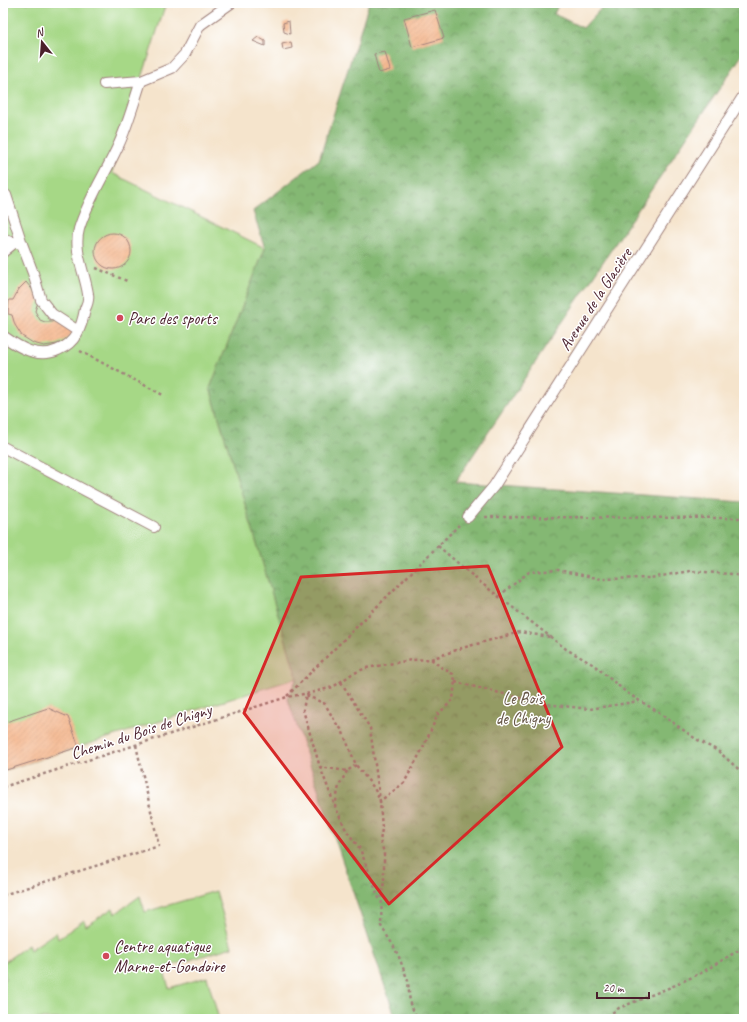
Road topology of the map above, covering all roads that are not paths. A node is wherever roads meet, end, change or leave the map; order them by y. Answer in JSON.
{"nodes":[{"id":1,"x":231,"y":3,"type":"edge"},
{"id":2,"x":141,"y":81,"type":"junction"},
{"id":3,"x":104,"y":84,"type":"dead end"},
{"id":4,"x":744,"y":95,"type":"edge"},
{"id":5,"x":6,"y":195,"type":"dead end"},
{"id":6,"x":3,"y":240,"type":"edge"},
{"id":7,"x":18,"y":244,"type":"junction"},
{"id":8,"x":3,"y":252,"type":"edge"},
{"id":9,"x":78,"y":331,"type":"junction"},
{"id":10,"x":3,"y":336,"type":"edge"},
{"id":11,"x":3,"y":447,"type":"edge"},
{"id":12,"x":468,"y":517,"type":"road end"},
{"id":13,"x":154,"y":527,"type":"dead end"}],
"edges":[{"from":1,"to":2,"type":"lane"},
{"from":2,"to":3,"type":"lane"},
{"from":2,"to":9,"type":"lane"},
{"from":4,"to":12,"type":"lane","name":"Avenue de la Glacière"},
{"from":5,"to":7,"type":"lane"},
{"from":6,"to":7,"type":"lane"},
{"from":7,"to":8,"type":"lane"},
{"from":7,"to":9,"type":"lane"},
{"from":9,"to":10,"type":"lane"},
{"from":11,"to":13,"type":"lane"}]}
